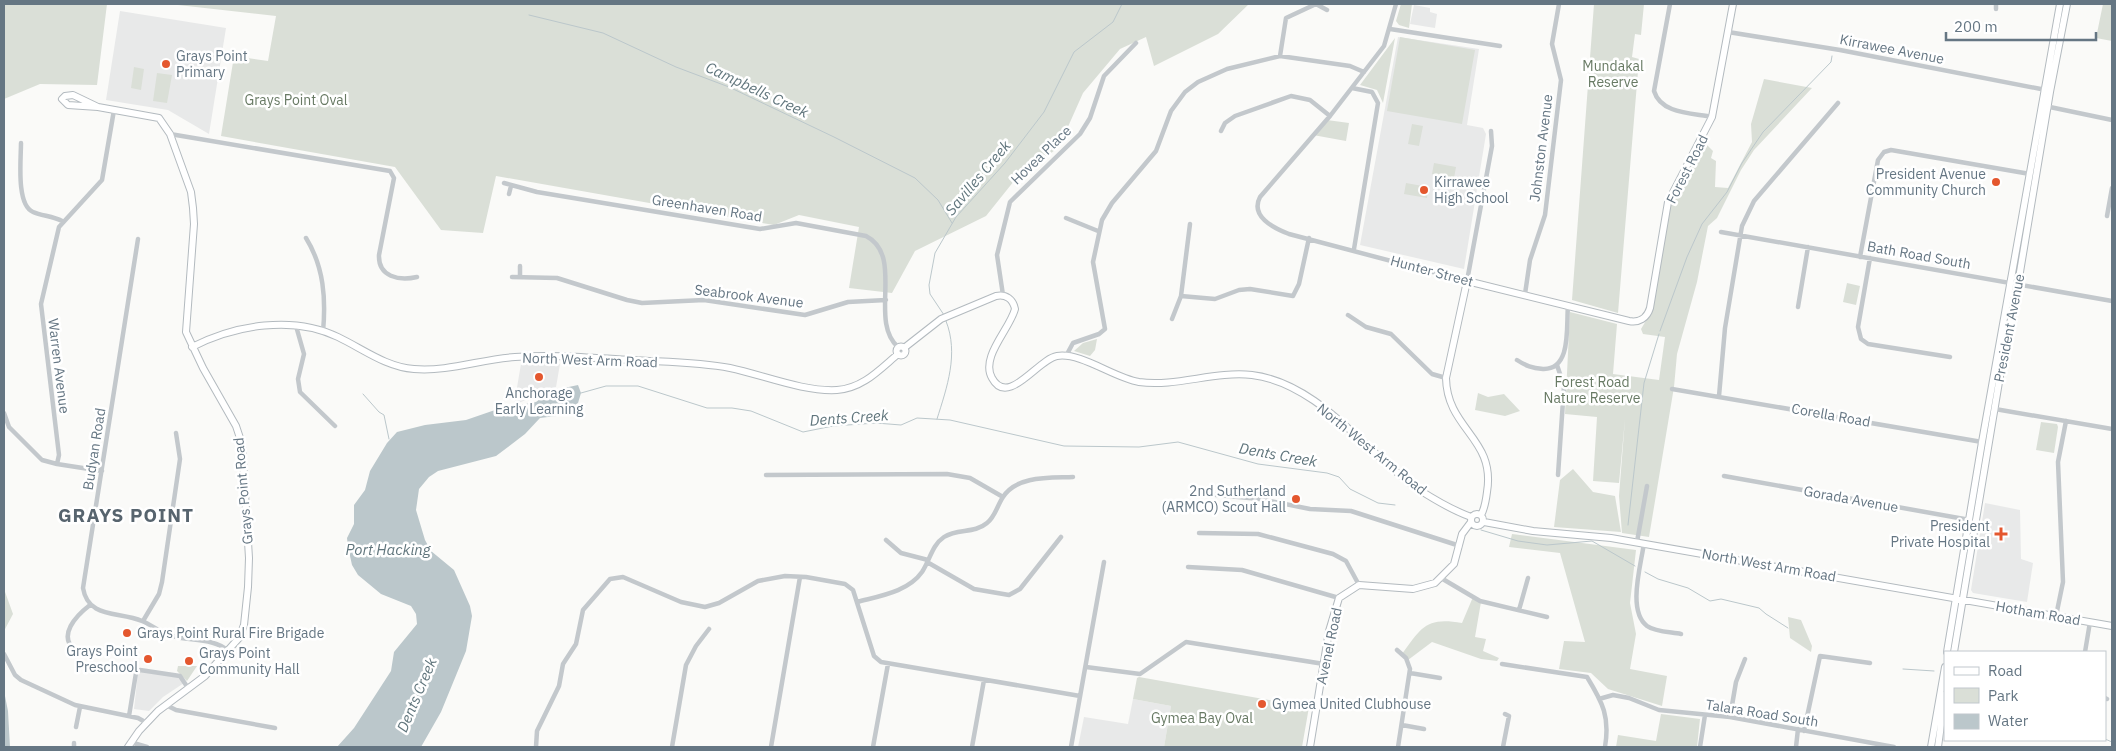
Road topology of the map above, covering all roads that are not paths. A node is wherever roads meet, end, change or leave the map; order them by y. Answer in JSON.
{"nodes":[{"id":1,"x":1316,"y":4,"type":"edge"},
{"id":2,"x":1396,"y":4,"type":"edge"},
{"id":3,"x":1559,"y":4,"type":"edge"},
{"id":4,"x":1670,"y":4,"type":"edge"},
{"id":5,"x":1733,"y":4,"type":"edge"},
{"id":6,"x":2060,"y":4,"type":"edge"},
{"id":7,"x":2067,"y":4,"type":"edge"},
{"id":8,"x":1327,"y":10,"type":"dead end"},
{"id":9,"x":1390,"y":28,"type":"junction"},
{"id":10,"x":1728,"y":32,"type":"junction"},
{"id":11,"x":1136,"y":43,"type":"dead end"},
{"id":12,"x":1500,"y":46,"type":"dead end"},
{"id":13,"x":1280,"y":56,"type":"junction"},
{"id":14,"x":1364,"y":72,"type":"junction"},
{"id":15,"x":1352,"y":88,"type":"junction"},
{"id":16,"x":2047,"y":90,"type":"junction"},
{"id":17,"x":1838,"y":103,"type":"dead end"},
{"id":18,"x":2045,"y":106,"type":"junction"},
{"id":19,"x":98,"y":107,"type":"junction"},
{"id":20,"x":114,"y":110,"type":"junction"},
{"id":21,"x":1330,"y":116,"type":"junction"},
{"id":22,"x":1712,"y":117,"type":"junction"},
{"id":23,"x":2112,"y":120,"type":"edge"},
{"id":24,"x":1222,"y":131,"type":"dead end"},
{"id":25,"x":1491,"y":131,"type":"dead end"},
{"id":26,"x":170,"y":134,"type":"junction"},
{"id":27,"x":21,"y":143,"type":"dead end"},
{"id":28,"x":2030,"y":174,"type":"junction"},
{"id":29,"x":504,"y":184,"type":"dead end"},
{"id":30,"x":511,"y":186,"type":"junction"},
{"id":31,"x":2112,"y":188,"type":"edge"},
{"id":32,"x":509,"y":194,"type":"dead end"},
{"id":33,"x":2107,"y":216,"type":"dead end"},
{"id":34,"x":1066,"y":218,"type":"dead end"},
{"id":35,"x":62,"y":221,"type":"junction"},
{"id":36,"x":1190,"y":224,"type":"dead end"},
{"id":37,"x":1098,"y":231,"type":"junction"},
{"id":38,"x":1722,"y":232,"type":"dead end"},
{"id":39,"x":1739,"y":235,"type":"junction"},
{"id":40,"x":306,"y":238,"type":"dead end"},
{"id":41,"x":1308,"y":238,"type":"junction"},
{"id":42,"x":138,"y":239,"type":"dead end"},
{"id":43,"x":1808,"y":248,"type":"junction"},
{"id":44,"x":1354,"y":249,"type":"junction"},
{"id":45,"x":1860,"y":257,"type":"junction"},
{"id":46,"x":1870,"y":258,"type":"junction"},
{"id":47,"x":520,"y":266,"type":"dead end"},
{"id":48,"x":520,"y":276,"type":"junction"},
{"id":49,"x":417,"y":277,"type":"dead end"},
{"id":50,"x":512,"y":277,"type":"dead end"},
{"id":51,"x":1467,"y":281,"type":"junction"},
{"id":52,"x":2015,"y":284,"type":"junction"},
{"id":53,"x":1525,"y":294,"type":"junction"},
{"id":54,"x":1003,"y":295,"type":"junction"},
{"id":55,"x":1181,"y":296,"type":"junction"},
{"id":56,"x":886,"y":300,"type":"junction"},
{"id":57,"x":2112,"y":301,"type":"edge"},
{"id":58,"x":1568,"y":306,"type":"junction"},
{"id":59,"x":1798,"y":307,"type":"dead end"},
{"id":60,"x":1348,"y":315,"type":"dead end"},
{"id":61,"x":1172,"y":319,"type":"dead end"},
{"id":62,"x":1629,"y":321,"type":"joint"},
{"id":63,"x":296,"y":326,"type":"junction"},
{"id":64,"x":322,"y":332,"type":"junction"},
{"id":65,"x":192,"y":347,"type":"junction"},
{"id":66,"x":900,"y":350,"type":"junction"},
{"id":67,"x":1066,"y":356,"type":"junction"},
{"id":68,"x":1950,"y":357,"type":"dead end"},
{"id":69,"x":1517,"y":360,"type":"dead end"},
{"id":70,"x":1557,"y":365,"type":"junction"},
{"id":71,"x":1446,"y":378,"type":"junction"},
{"id":72,"x":1672,"y":389,"type":"dead end"},
{"id":73,"x":1719,"y":396,"type":"junction"},
{"id":74,"x":1994,"y":409,"type":"junction"},
{"id":75,"x":4,"y":413,"type":"edge"},
{"id":76,"x":2066,"y":421,"type":"junction"},
{"id":77,"x":335,"y":426,"type":"dead end"},
{"id":78,"x":2112,"y":429,"type":"edge"},
{"id":79,"x":176,"y":433,"type":"dead end"},
{"id":80,"x":1985,"y":443,"type":"junction"},
{"id":81,"x":57,"y":464,"type":"junction"},
{"id":82,"x":102,"y":471,"type":"junction"},
{"id":83,"x":766,"y":475,"type":"dead end"},
{"id":84,"x":1558,"y":475,"type":"dead end"},
{"id":85,"x":1724,"y":476,"type":"dead end"},
{"id":86,"x":1074,"y":477,"type":"dead end"},
{"id":87,"x":1647,"y":486,"type":"dead end"},
{"id":88,"x":1206,"y":494,"type":"dead end"},
{"id":89,"x":1003,"y":497,"type":"junction"},
{"id":90,"x":1482,"y":518,"type":"junction"},
{"id":91,"x":1471,"y":520,"type":"junction"},
{"id":92,"x":1974,"y":521,"type":"junction"},
{"id":93,"x":1199,"y":532,"type":"dead end"},
{"id":94,"x":1062,"y":537,"type":"dead end"},
{"id":95,"x":886,"y":540,"type":"dead end"},
{"id":96,"x":1641,"y":543,"type":"junction"},
{"id":97,"x":1460,"y":546,"type":"junction"},
{"id":98,"x":927,"y":561,"type":"junction"},
{"id":99,"x":1104,"y":562,"type":"dead end"},
{"id":100,"x":1188,"y":567,"type":"dead end"},
{"id":101,"x":800,"y":576,"type":"junction"},
{"id":102,"x":1441,"y":578,"type":"junction"},
{"id":103,"x":1528,"y":578,"type":"dead end"},
{"id":104,"x":1359,"y":585,"type":"junction"},
{"id":105,"x":1339,"y":598,"type":"junction"},
{"id":106,"x":1957,"y":598,"type":"junction"},
{"id":107,"x":1964,"y":599,"type":"junction"},
{"id":108,"x":857,"y":602,"type":"junction"},
{"id":109,"x":90,"y":605,"type":"junction"},
{"id":110,"x":1519,"y":610,"type":"junction"},
{"id":111,"x":2056,"y":616,"type":"junction"},
{"id":112,"x":1547,"y":617,"type":"dead end"},
{"id":113,"x":144,"y":621,"type":"junction"},
{"id":114,"x":2090,"y":622,"type":"junction"},
{"id":115,"x":2112,"y":626,"type":"edge"},
{"id":116,"x":709,"y":629,"type":"dead end"},
{"id":117,"x":1681,"y":634,"type":"dead end"},
{"id":118,"x":228,"y":650,"type":"junction"},
{"id":119,"x":1397,"y":650,"type":"dead end"},
{"id":120,"x":76,"y":651,"type":"dead end"},
{"id":121,"x":1947,"y":651,"type":"edge"},
{"id":122,"x":1954,"y":651,"type":"edge"},
{"id":123,"x":2085,"y":651,"type":"edge"},
{"id":124,"x":4,"y":654,"type":"edge"},
{"id":125,"x":1745,"y":659,"type":"dead end"},
{"id":126,"x":888,"y":664,"type":"junction"},
{"id":127,"x":1324,"y":664,"type":"junction"},
{"id":128,"x":1502,"y":664,"type":"dead end"},
{"id":129,"x":1870,"y":664,"type":"dead end"},
{"id":130,"x":1086,"y":667,"type":"junction"},
{"id":131,"x":1410,"y":673,"type":"junction"},
{"id":132,"x":1944,"y":673,"type":"edge"},
{"id":133,"x":1440,"y":678,"type":"dead end"},
{"id":134,"x":984,"y":680,"type":"junction"},
{"id":135,"x":188,"y":688,"type":"junction"},
{"id":136,"x":1080,"y":696,"type":"junction"},
{"id":137,"x":1599,"y":699,"type":"junction"},
{"id":138,"x":1944,"y":702,"type":"edge"},
{"id":139,"x":166,"y":704,"type":"junction"},
{"id":140,"x":80,"y":707,"type":"junction"},
{"id":141,"x":1508,"y":714,"type":"dead end"},
{"id":142,"x":1705,"y":715,"type":"junction"},
{"id":143,"x":129,"y":716,"type":"junction"},
{"id":144,"x":1730,"y":717,"type":"junction"},
{"id":145,"x":147,"y":723,"type":"junction"},
{"id":146,"x":1402,"y":725,"type":"junction"},
{"id":147,"x":76,"y":727,"type":"dead end"},
{"id":148,"x":275,"y":728,"type":"dead end"},
{"id":149,"x":1424,"y":729,"type":"dead end"},
{"id":150,"x":1801,"y":730,"type":"junction"},
{"id":151,"x":129,"y":745,"type":"edge"},
{"id":152,"x":147,"y":747,"type":"edge"},
{"id":153,"x":536,"y":747,"type":"edge"},
{"id":154,"x":672,"y":747,"type":"edge"},
{"id":155,"x":771,"y":747,"type":"edge"},
{"id":156,"x":873,"y":747,"type":"edge"},
{"id":157,"x":972,"y":747,"type":"edge"},
{"id":158,"x":1071,"y":747,"type":"edge"},
{"id":159,"x":1310,"y":747,"type":"edge"},
{"id":160,"x":1398,"y":747,"type":"edge"},
{"id":161,"x":1503,"y":747,"type":"edge"},
{"id":162,"x":1605,"y":747,"type":"edge"},
{"id":163,"x":1700,"y":747,"type":"edge"},
{"id":164,"x":1796,"y":747,"type":"edge"},
{"id":165,"x":1894,"y":747,"type":"edge"},
{"id":166,"x":1931,"y":747,"type":"edge"},
{"id":167,"x":1938,"y":747,"type":"edge"}],
"edges":[{"from":1,"to":8,"type":"street"},
{"from":1,"to":13,"type":"street"},
{"from":2,"to":9,"type":"street"},
{"from":3,"to":53,"type":"street","name":"Johnston Avenue"},
{"from":4,"to":22,"type":"street"},
{"from":5,"to":10,"type":"street","name":"Forest Road"},
{"from":6,"to":16,"type":"street","name":"President Avenue"},
{"from":7,"to":16,"type":"street","name":"President Avenue"},
{"from":9,"to":12,"type":"street"},
{"from":9,"to":14,"type":"street"},
{"from":10,"to":16,"type":"street","name":"Kirrawee Avenue"},
{"from":10,"to":22,"type":"street","name":"Forest Road"},
{"from":11,"to":54,"type":"street","name":"Hovea Place"},
{"from":13,"to":14,"type":"street"},
{"from":13,"to":37,"type":"street"},
{"from":14,"to":15,"type":"street"},
{"from":15,"to":21,"type":"street"},
{"from":15,"to":44,"type":"street"},
{"from":16,"to":18,"type":"street","name":"President Avenue"},
{"from":17,"to":39,"type":"street"},
{"from":18,"to":23,"type":"street"},
{"from":18,"to":28,"type":"street","name":"President Avenue"},
{"from":18,"to":52,"type":"street","name":"President Avenue"},
{"from":19,"to":19,"type":"street","name":"Grays Point Road"},
{"from":19,"to":20,"type":"street","name":"Grays Point Road"},
{"from":20,"to":26,"type":"street","name":"Grays Point Road"},
{"from":20,"to":35,"type":"street","name":"Warren Avenue"},
{"from":21,"to":24,"type":"street"},
{"from":21,"to":41,"type":"street","name":"Hunter Street"},
{"from":22,"to":62,"type":"street","name":"Forest Road"},
{"from":25,"to":51,"type":"street"},
{"from":26,"to":49,"type":"street"},
{"from":26,"to":65,"type":"street","name":"Grays Point Road"},
{"from":27,"to":35,"type":"street"},
{"from":28,"to":45,"type":"street"},
{"from":28,"to":52,"type":"street","name":"President Avenue"},
{"from":29,"to":30,"type":"street","name":"Greenhaven Road"},
{"from":30,"to":32,"type":"street"},
{"from":30,"to":56,"type":"street","name":"Greenhaven Road"},
{"from":31,"to":33,"type":"street"},
{"from":34,"to":37,"type":"street"},
{"from":35,"to":81,"type":"street","name":"Warren Avenue"},
{"from":36,"to":55,"type":"street"},
{"from":37,"to":67,"type":"street"},
{"from":38,"to":39,"type":"street","name":"Bath Road South"},
{"from":39,"to":43,"type":"street","name":"Bath Road South"},
{"from":39,"to":73,"type":"street"},
{"from":40,"to":64,"type":"street"},
{"from":41,"to":44,"type":"street","name":"Hunter Street"},
{"from":41,"to":55,"type":"street"},
{"from":42,"to":82,"type":"street","name":"Budyan Road"},
{"from":43,"to":45,"type":"street","name":"Bath Road South"},
{"from":43,"to":59,"type":"street"},
{"from":44,"to":51,"type":"street","name":"Hunter Street"},
{"from":45,"to":46,"type":"street","name":"Bath Road South"},
{"from":46,"to":52,"type":"street","name":"Bath Road South"},
{"from":46,"to":68,"type":"street"},
{"from":47,"to":48,"type":"street"},
{"from":48,"to":50,"type":"street","name":"Seabrook Avenue"},
{"from":48,"to":56,"type":"street","name":"Seabrook Avenue"},
{"from":51,"to":53,"type":"street","name":"Hunter Street"},
{"from":51,"to":71,"type":"street"},
{"from":52,"to":57,"type":"street","name":"Bath Road South"},
{"from":52,"to":74,"type":"street","name":"President Avenue"},
{"from":52,"to":80,"type":"street","name":"President Avenue"},
{"from":53,"to":58,"type":"street","name":"Hunter Street"},
{"from":54,"to":66,"type":"street","name":"North West Arm Road"},
{"from":54,"to":67,"type":"street"},
{"from":55,"to":61,"type":"street"},
{"from":56,"to":66,"type":"street","name":"Greenhaven Road"},
{"from":58,"to":62,"type":"street","name":"Hunter Street"},
{"from":58,"to":70,"type":"street"},
{"from":60,"to":71,"type":"street"},
{"from":63,"to":64,"type":"street","name":"North West Arm Road"},
{"from":63,"to":65,"type":"street","name":"North West Arm Road"},
{"from":63,"to":77,"type":"street"},
{"from":64,"to":66,"type":"street","name":"North West Arm Road"},
{"from":65,"to":118,"type":"street","name":"Grays Point Road"},
{"from":67,"to":91,"type":"street","name":"North West Arm Road"},
{"from":69,"to":70,"type":"street"},
{"from":70,"to":84,"type":"street"},
{"from":71,"to":90,"type":"street"},
{"from":72,"to":73,"type":"street","name":"Corella Road"},
{"from":73,"to":80,"type":"street","name":"Corella Road"},
{"from":74,"to":76,"type":"street"},
{"from":74,"to":80,"type":"street","name":"President Avenue"},
{"from":75,"to":81,"type":"street"},
{"from":76,"to":78,"type":"street"},
{"from":76,"to":111,"type":"street"},
{"from":79,"to":113,"type":"street"},
{"from":80,"to":92,"type":"street","name":"President Avenue"},
{"from":81,"to":82,"type":"street"},
{"from":82,"to":109,"type":"street","name":"Budyan Road"},
{"from":83,"to":89,"type":"street"},
{"from":85,"to":92,"type":"street","name":"Gorada Avenue"},
{"from":86,"to":89,"type":"street"},
{"from":87,"to":96,"type":"street"},
{"from":88,"to":97,"type":"street"},
{"from":89,"to":98,"type":"street"},
{"from":90,"to":91,"type":"street"},
{"from":90,"to":91,"type":"street"},
{"from":90,"to":96,"type":"street","name":"North West Arm Road"},
{"from":91,"to":97,"type":"street"},
{"from":92,"to":106,"type":"street","name":"President Avenue"},
{"from":92,"to":107,"type":"street","name":"President Avenue"},
{"from":93,"to":104,"type":"street"},
{"from":94,"to":98,"type":"street"},
{"from":95,"to":98,"type":"street"},
{"from":96,"to":106,"type":"street","name":"North West Arm Road"},
{"from":96,"to":117,"type":"street"},
{"from":97,"to":102,"type":"street"},
{"from":98,"to":108,"type":"street"},
{"from":99,"to":130,"type":"street"},
{"from":100,"to":105,"type":"street"},
{"from":101,"to":108,"type":"street"},
{"from":101,"to":153,"type":"street"},
{"from":101,"to":155,"type":"street"},
{"from":102,"to":104,"type":"street"},
{"from":102,"to":110,"type":"street"},
{"from":103,"to":110,"type":"street"},
{"from":104,"to":105,"type":"street","name":"Avenel Road"},
{"from":105,"to":127,"type":"street","name":"Avenel Road"},
{"from":106,"to":107,"type":"street","name":"North West Arm Road"},
{"from":106,"to":121,"type":"street","name":"President Avenue"},
{"from":107,"to":111,"type":"street","name":"Hotham Road"},
{"from":107,"to":122,"type":"street","name":"President Avenue"},
{"from":108,"to":126,"type":"street"},
{"from":109,"to":113,"type":"street"},
{"from":109,"to":120,"type":"street"},
{"from":110,"to":112,"type":"street"},
{"from":111,"to":114,"type":"street","name":"Hotham Road"},
{"from":113,"to":118,"type":"street"},
{"from":114,"to":115,"type":"street","name":"Hotham Road"},
{"from":114,"to":123,"type":"street"},
{"from":116,"to":154,"type":"street"},
{"from":118,"to":135,"type":"street","name":"Grays Point Road"},
{"from":119,"to":131,"type":"street"},
{"from":124,"to":140,"type":"street"},
{"from":125,"to":144,"type":"street"},
{"from":126,"to":134,"type":"street"},
{"from":126,"to":156,"type":"street"},
{"from":127,"to":130,"type":"street"},
{"from":127,"to":159,"type":"street","name":"Avenel Road"},
{"from":128,"to":137,"type":"street"},
{"from":129,"to":150,"type":"street"},
{"from":130,"to":136,"type":"street"},
{"from":131,"to":133,"type":"street"},
{"from":131,"to":146,"type":"street"},
{"from":132,"to":166,"type":"street"},
{"from":134,"to":136,"type":"street"},
{"from":134,"to":157,"type":"street"},
{"from":135,"to":139,"type":"street","name":"Grays Point Road"},
{"from":135,"to":143,"type":"street"},
{"from":136,"to":158,"type":"street"},
{"from":137,"to":142,"type":"street","name":"Talara Road South"},
{"from":137,"to":162,"type":"street"},
{"from":138,"to":167,"type":"street"},
{"from":139,"to":145,"type":"street","name":"Grays Point Road"},
{"from":139,"to":148,"type":"street"},
{"from":140,"to":143,"type":"street"},
{"from":140,"to":147,"type":"street"},
{"from":141,"to":161,"type":"street"},
{"from":142,"to":144,"type":"street","name":"Talara Road South"},
{"from":142,"to":163,"type":"street"},
{"from":143,"to":145,"type":"street"},
{"from":144,"to":150,"type":"street","name":"Talara Road South"},
{"from":145,"to":151,"type":"street","name":"Grays Point Road"},
{"from":146,"to":149,"type":"street"},
{"from":146,"to":160,"type":"street"},
{"from":150,"to":164,"type":"street"},
{"from":150,"to":165,"type":"street","name":"Talara Road South"},
{"from":151,"to":152,"type":"street"}]}
